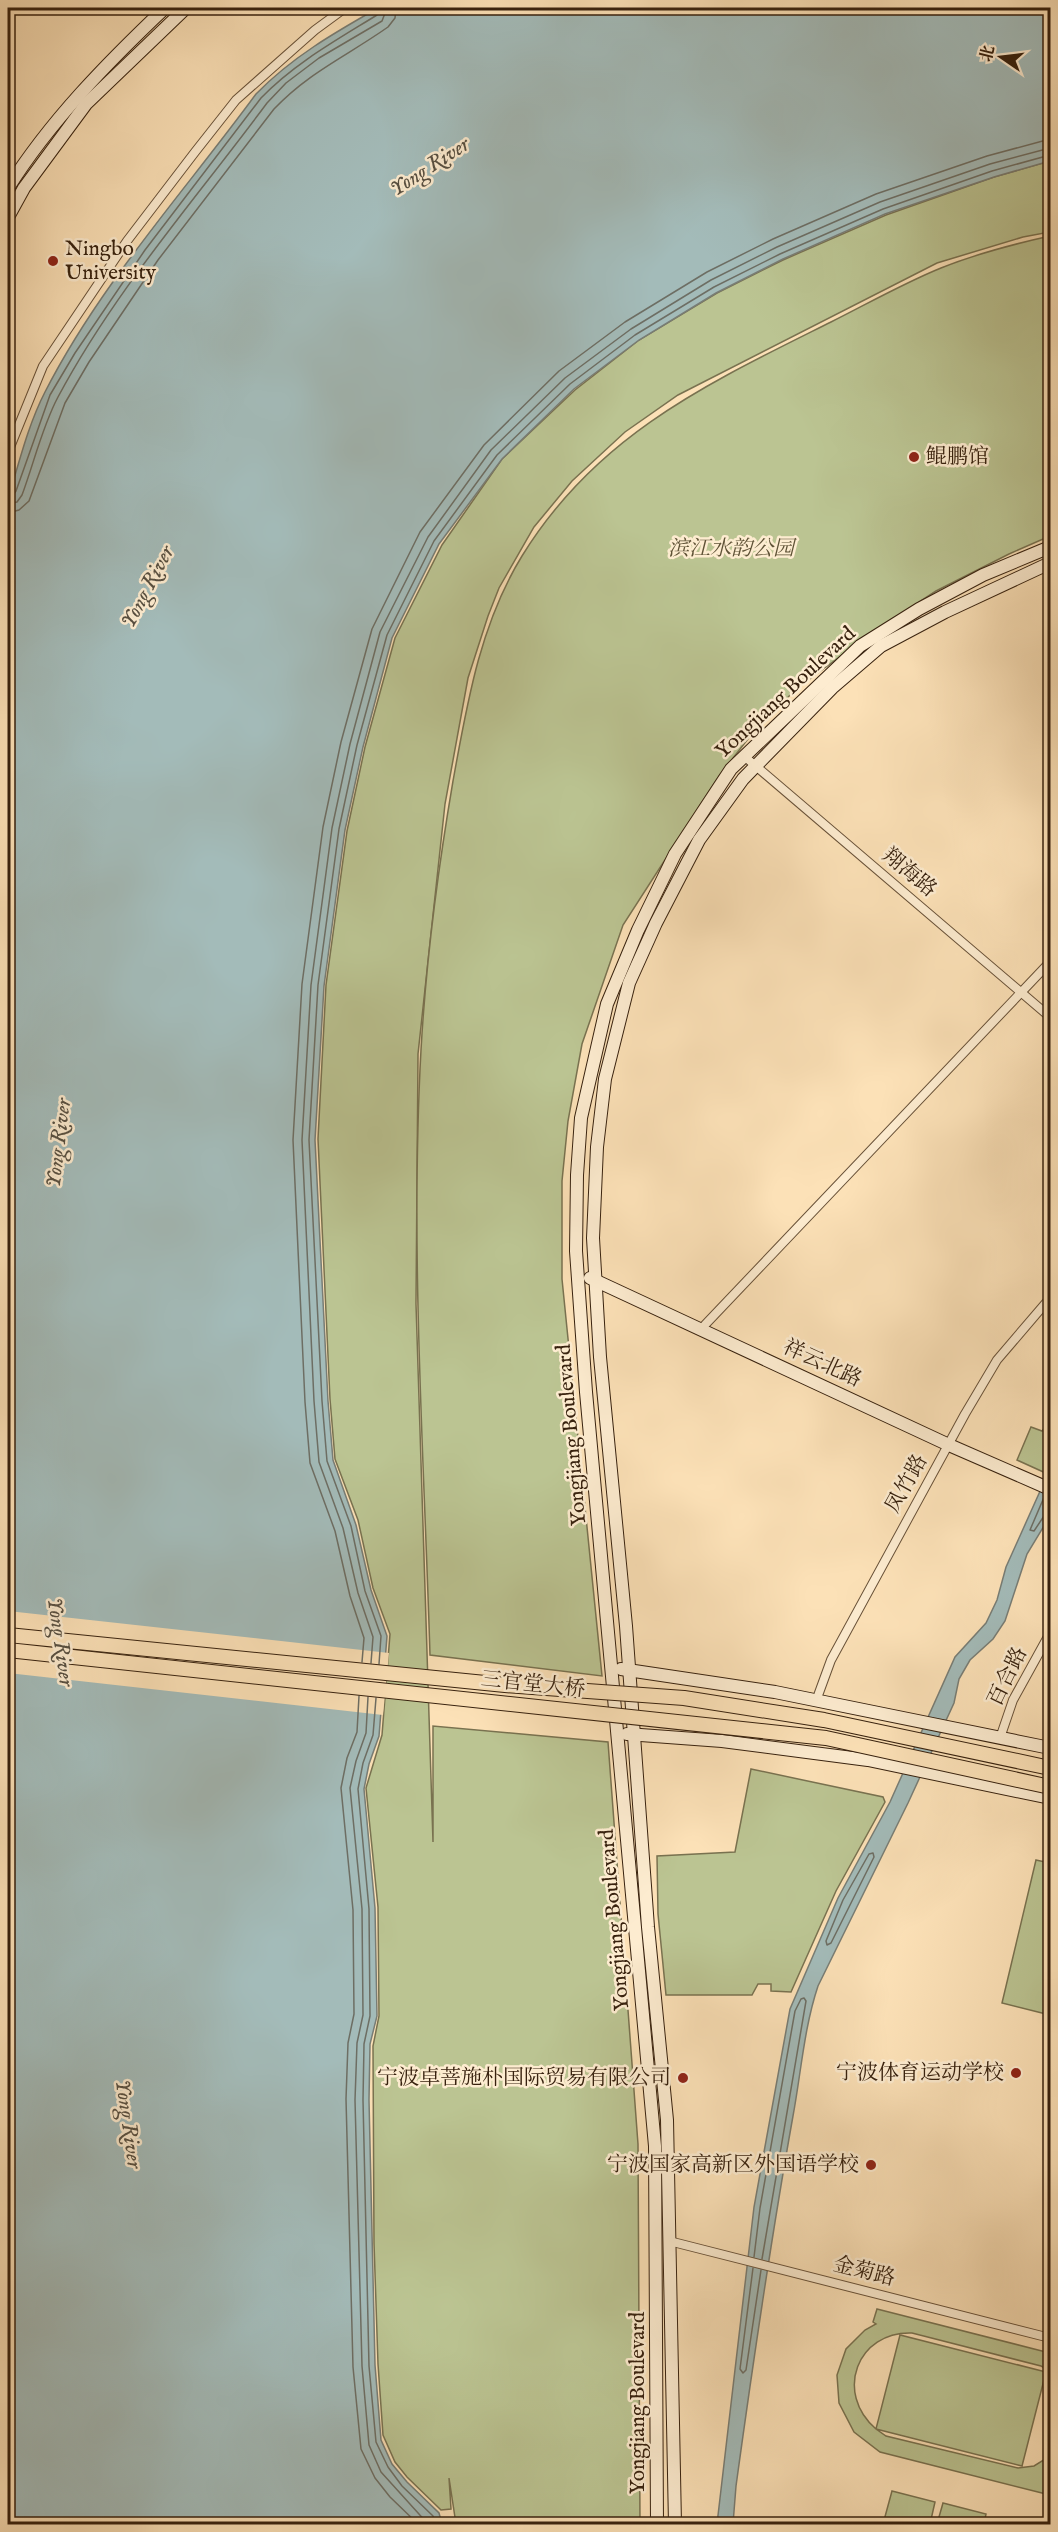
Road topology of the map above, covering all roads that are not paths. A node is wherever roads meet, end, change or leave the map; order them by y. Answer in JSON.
{"nodes":[{"id":1,"x":165,"y":8,"type":"edge"},
{"id":2,"x":186,"y":8,"type":"edge"},
{"id":3,"x":345,"y":8,"type":"edge"},
{"id":4,"x":8,"y":188,"type":"edge"},
{"id":5,"x":8,"y":217,"type":"edge"},
{"id":6,"x":8,"y":452,"type":"edge"},
{"id":7,"x":1050,"y":547,"type":"edge"},
{"id":8,"x":1050,"y":563,"type":"edge"},
{"id":9,"x":744,"y":756,"type":"junction"},
{"id":10,"x":756,"y":766,"type":"junction"},
{"id":11,"x":1050,"y":962,"type":"edge"},
{"id":12,"x":1022,"y":992,"type":"junction"},
{"id":13,"x":1050,"y":1017,"type":"edge"},
{"id":14,"x":578,"y":1272,"type":"junction"},
{"id":15,"x":595,"y":1280,"type":"junction"},
{"id":16,"x":1050,"y":1298,"type":"edge"},
{"id":17,"x":701,"y":1329,"type":"junction"},
{"id":18,"x":949,"y":1445,"type":"junction"},
{"id":19,"x":1050,"y":1489,"type":"edge"},
{"id":20,"x":1050,"y":1633,"type":"edge"},
{"id":21,"x":8,"y":1635,"type":"edge"},
{"id":22,"x":8,"y":1650,"type":"edge"},
{"id":23,"x":611,"y":1668,"type":"junction"},
{"id":24,"x":629,"y":1670,"type":"junction"},
{"id":25,"x":816,"y":1701,"type":"junction"},
{"id":26,"x":633,"y":1733,"type":"junction"},
{"id":27,"x":616,"y":1734,"type":"junction"},
{"id":28,"x":1000,"y":1738,"type":"junction"},
{"id":29,"x":1050,"y":1748,"type":"edge"},
{"id":30,"x":1050,"y":1768,"type":"edge"},
{"id":31,"x":1050,"y":1787,"type":"edge"},
{"id":32,"x":1050,"y":1798,"type":"edge"},
{"id":33,"x":669,"y":2241,"type":"junction"},
{"id":34,"x":1050,"y":2338,"type":"edge"},
{"id":35,"x":657,"y":2524,"type":"edge"},
{"id":36,"x":675,"y":2524,"type":"edge"}],
"edges":[{"from":1,"to":4,"type":"main road"},
{"from":2,"to":5,"type":"main road"},
{"from":3,"to":6,"type":"street"},
{"from":7,"to":9,"type":"main road","name":"Yongjiang Boulevard"},
{"from":8,"to":10,"type":"main road","name":"Yongjiang Boulevard"},
{"from":9,"to":10,"type":"street","name":"翔海路"},
{"from":9,"to":14,"type":"main road","name":"Yongjiang Boulevard"},
{"from":10,"to":12,"type":"street","name":"翔海路"},
{"from":10,"to":15,"type":"main road","name":"Yongjiang Boulevard"},
{"from":11,"to":12,"type":"street"},
{"from":12,"to":13,"type":"street","name":"翔海路"},
{"from":12,"to":17,"type":"street"},
{"from":14,"to":15,"type":"main road","name":"祥云北路"},
{"from":14,"to":23,"type":"main road","name":"Yongjiang Boulevard"},
{"from":15,"to":17,"type":"main road","name":"祥云北路"},
{"from":15,"to":24,"type":"main road","name":"Yongjiang Boulevard"},
{"from":16,"to":18,"type":"street","name":"凤竹路"},
{"from":17,"to":18,"type":"main road","name":"祥云北路"},
{"from":18,"to":19,"type":"main road","name":"祥云北路"},
{"from":18,"to":25,"type":"street","name":"凤竹路"},
{"from":20,"to":28,"type":"street","name":"百合路"},
{"from":21,"to":30,"type":"main road","name":"三官堂大桥","bridge":true},
{"from":22,"to":31,"type":"main road","name":"三官堂大桥","bridge":true},
{"from":23,"to":24,"type":"main road"},
{"from":23,"to":27,"type":"main road","name":"Yongjiang Boulevard"},
{"from":24,"to":25,"type":"main road"},
{"from":24,"to":26,"type":"main road","name":"Yongjiang Boulevard"},
{"from":25,"to":28,"type":"main road"},
{"from":26,"to":27,"type":"main road"},
{"from":26,"to":32,"type":"main road"},
{"from":26,"to":33,"type":"main road","name":"Yongjiang Boulevard"},
{"from":27,"to":35,"type":"main road","name":"Yongjiang Boulevard"},
{"from":28,"to":29,"type":"main road"},
{"from":33,"to":34,"type":"street","name":"金菊路"},
{"from":33,"to":36,"type":"main road","name":"Yongjiang Boulevard"}]}
